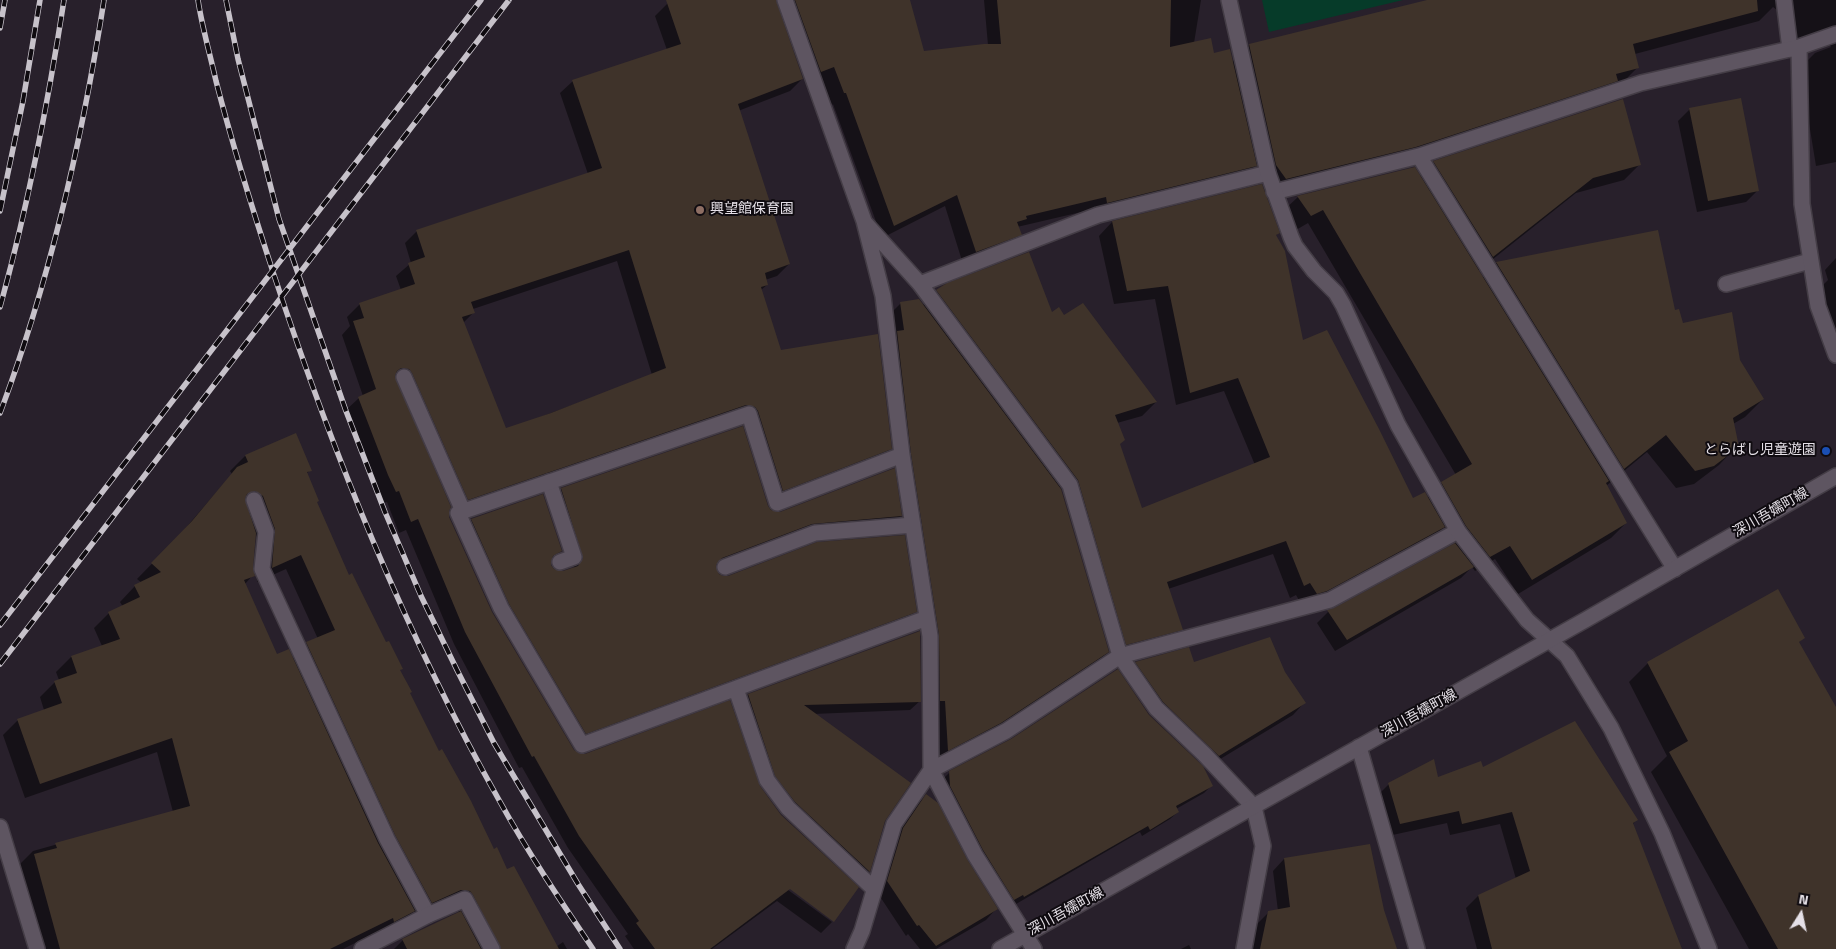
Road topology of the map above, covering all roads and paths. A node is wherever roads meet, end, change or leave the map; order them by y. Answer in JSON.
{"nodes":[{"id":1,"x":785,"y":0,"type":"edge"},
{"id":2,"x":1229,"y":0,"type":"edge"},
{"id":3,"x":1784,"y":0,"type":"edge"},
{"id":4,"x":1836,"y":34,"type":"edge"},
{"id":5,"x":1795,"y":48,"type":"junction"},
{"id":6,"x":1419,"y":156,"type":"junction"},
{"id":7,"x":1268,"y":173,"type":"junction"},
{"id":8,"x":1274,"y":192,"type":"junction"},
{"id":9,"x":864,"y":221,"type":"junction"},
{"id":10,"x":1810,"y":262,"type":"junction"},
{"id":11,"x":920,"y":284,"type":"junction"},
{"id":12,"x":1726,"y":284,"type":"dead end"},
{"id":13,"x":1836,"y":355,"type":"edge"},
{"id":14,"x":404,"y":377,"type":"dead end"},
{"id":15,"x":902,"y":455,"type":"junction"},
{"id":16,"x":1836,"y":476,"type":"edge"},
{"id":17,"x":549,"y":482,"type":"junction"},
{"id":18,"x":254,"y":500,"type":"dead end"},
{"id":19,"x":463,"y":510,"type":"junction"},
{"id":20,"x":913,"y":525,"type":"junction"},
{"id":21,"x":1458,"y":531,"type":"junction"},
{"id":22,"x":560,"y":562,"type":"dead end"},
{"id":23,"x":726,"y":567,"type":"dead end"},
{"id":24,"x":1675,"y":569,"type":"junction"},
{"id":25,"x":927,"y":618,"type":"junction"},
{"id":26,"x":1549,"y":640,"type":"junction"},
{"id":27,"x":1120,"y":656,"type":"junction"},
{"id":28,"x":736,"y":689,"type":"junction"},
{"id":29,"x":1359,"y":747,"type":"junction"},
{"id":30,"x":931,"y":770,"type":"junction"},
{"id":31,"x":1254,"y":807,"type":"junction"},
{"id":32,"x":0,"y":827,"type":"edge"},
{"id":33,"x":874,"y":889,"type":"junction"},
{"id":34,"x":428,"y":915,"type":"junction"},
{"id":35,"x":1026,"y":934,"type":"junction"},
{"id":36,"x":37,"y":949,"type":"edge"},
{"id":37,"x":362,"y":949,"type":"edge"},
{"id":38,"x":492,"y":949,"type":"edge"},
{"id":39,"x":854,"y":949,"type":"edge"},
{"id":40,"x":1000,"y":949,"type":"edge"},
{"id":41,"x":1034,"y":949,"type":"edge"},
{"id":42,"x":1244,"y":949,"type":"edge"},
{"id":43,"x":1418,"y":949,"type":"edge"},
{"id":44,"x":1708,"y":949,"type":"edge"}],
"edges":[{"from":1,"to":9,"type":"street"},
{"from":2,"to":7,"type":"street"},
{"from":3,"to":5,"type":"street"},
{"from":4,"to":5,"type":"street"},
{"from":5,"to":6,"type":"street"},
{"from":5,"to":10,"type":"street"},
{"from":6,"to":8,"type":"street"},
{"from":6,"to":24,"type":"street"},
{"from":7,"to":8,"type":"street"},
{"from":7,"to":11,"type":"street"},
{"from":8,"to":21,"type":"street"},
{"from":9,"to":11,"type":"street"},
{"from":9,"to":15,"type":"street"},
{"from":10,"to":12,"type":"street"},
{"from":10,"to":13,"type":"street"},
{"from":11,"to":27,"type":"street"},
{"from":14,"to":19,"type":"street"},
{"from":15,"to":17,"type":"street"},
{"from":15,"to":20,"type":"street"},
{"from":16,"to":24,"type":"street","name":"深川吾嬬町線"},
{"from":17,"to":19,"type":"street"},
{"from":17,"to":22,"type":"street"},
{"from":18,"to":34,"type":"street"},
{"from":19,"to":28,"type":"street"},
{"from":20,"to":23,"type":"street"},
{"from":20,"to":25,"type":"street"},
{"from":21,"to":26,"type":"street"},
{"from":21,"to":27,"type":"street"},
{"from":24,"to":26,"type":"street","name":"深川吾嬬町線"},
{"from":25,"to":28,"type":"street"},
{"from":25,"to":30,"type":"street"},
{"from":26,"to":29,"type":"street","name":"深川吾嬬町線"},
{"from":26,"to":44,"type":"street"},
{"from":27,"to":30,"type":"street"},
{"from":27,"to":31,"type":"street"},
{"from":28,"to":33,"type":"street"},
{"from":29,"to":31,"type":"street","name":"深川吾嬬町線"},
{"from":29,"to":43,"type":"street"},
{"from":30,"to":33,"type":"street"},
{"from":30,"to":35,"type":"street"},
{"from":31,"to":35,"type":"street","name":"深川吾嬬町線"},
{"from":31,"to":42,"type":"street"},
{"from":32,"to":36,"type":"street"},
{"from":33,"to":39,"type":"street"},
{"from":34,"to":37,"type":"street"},
{"from":34,"to":38,"type":"street"},
{"from":35,"to":40,"type":"street","name":"深川吾嬬町線"},
{"from":35,"to":41,"type":"street"}]}
